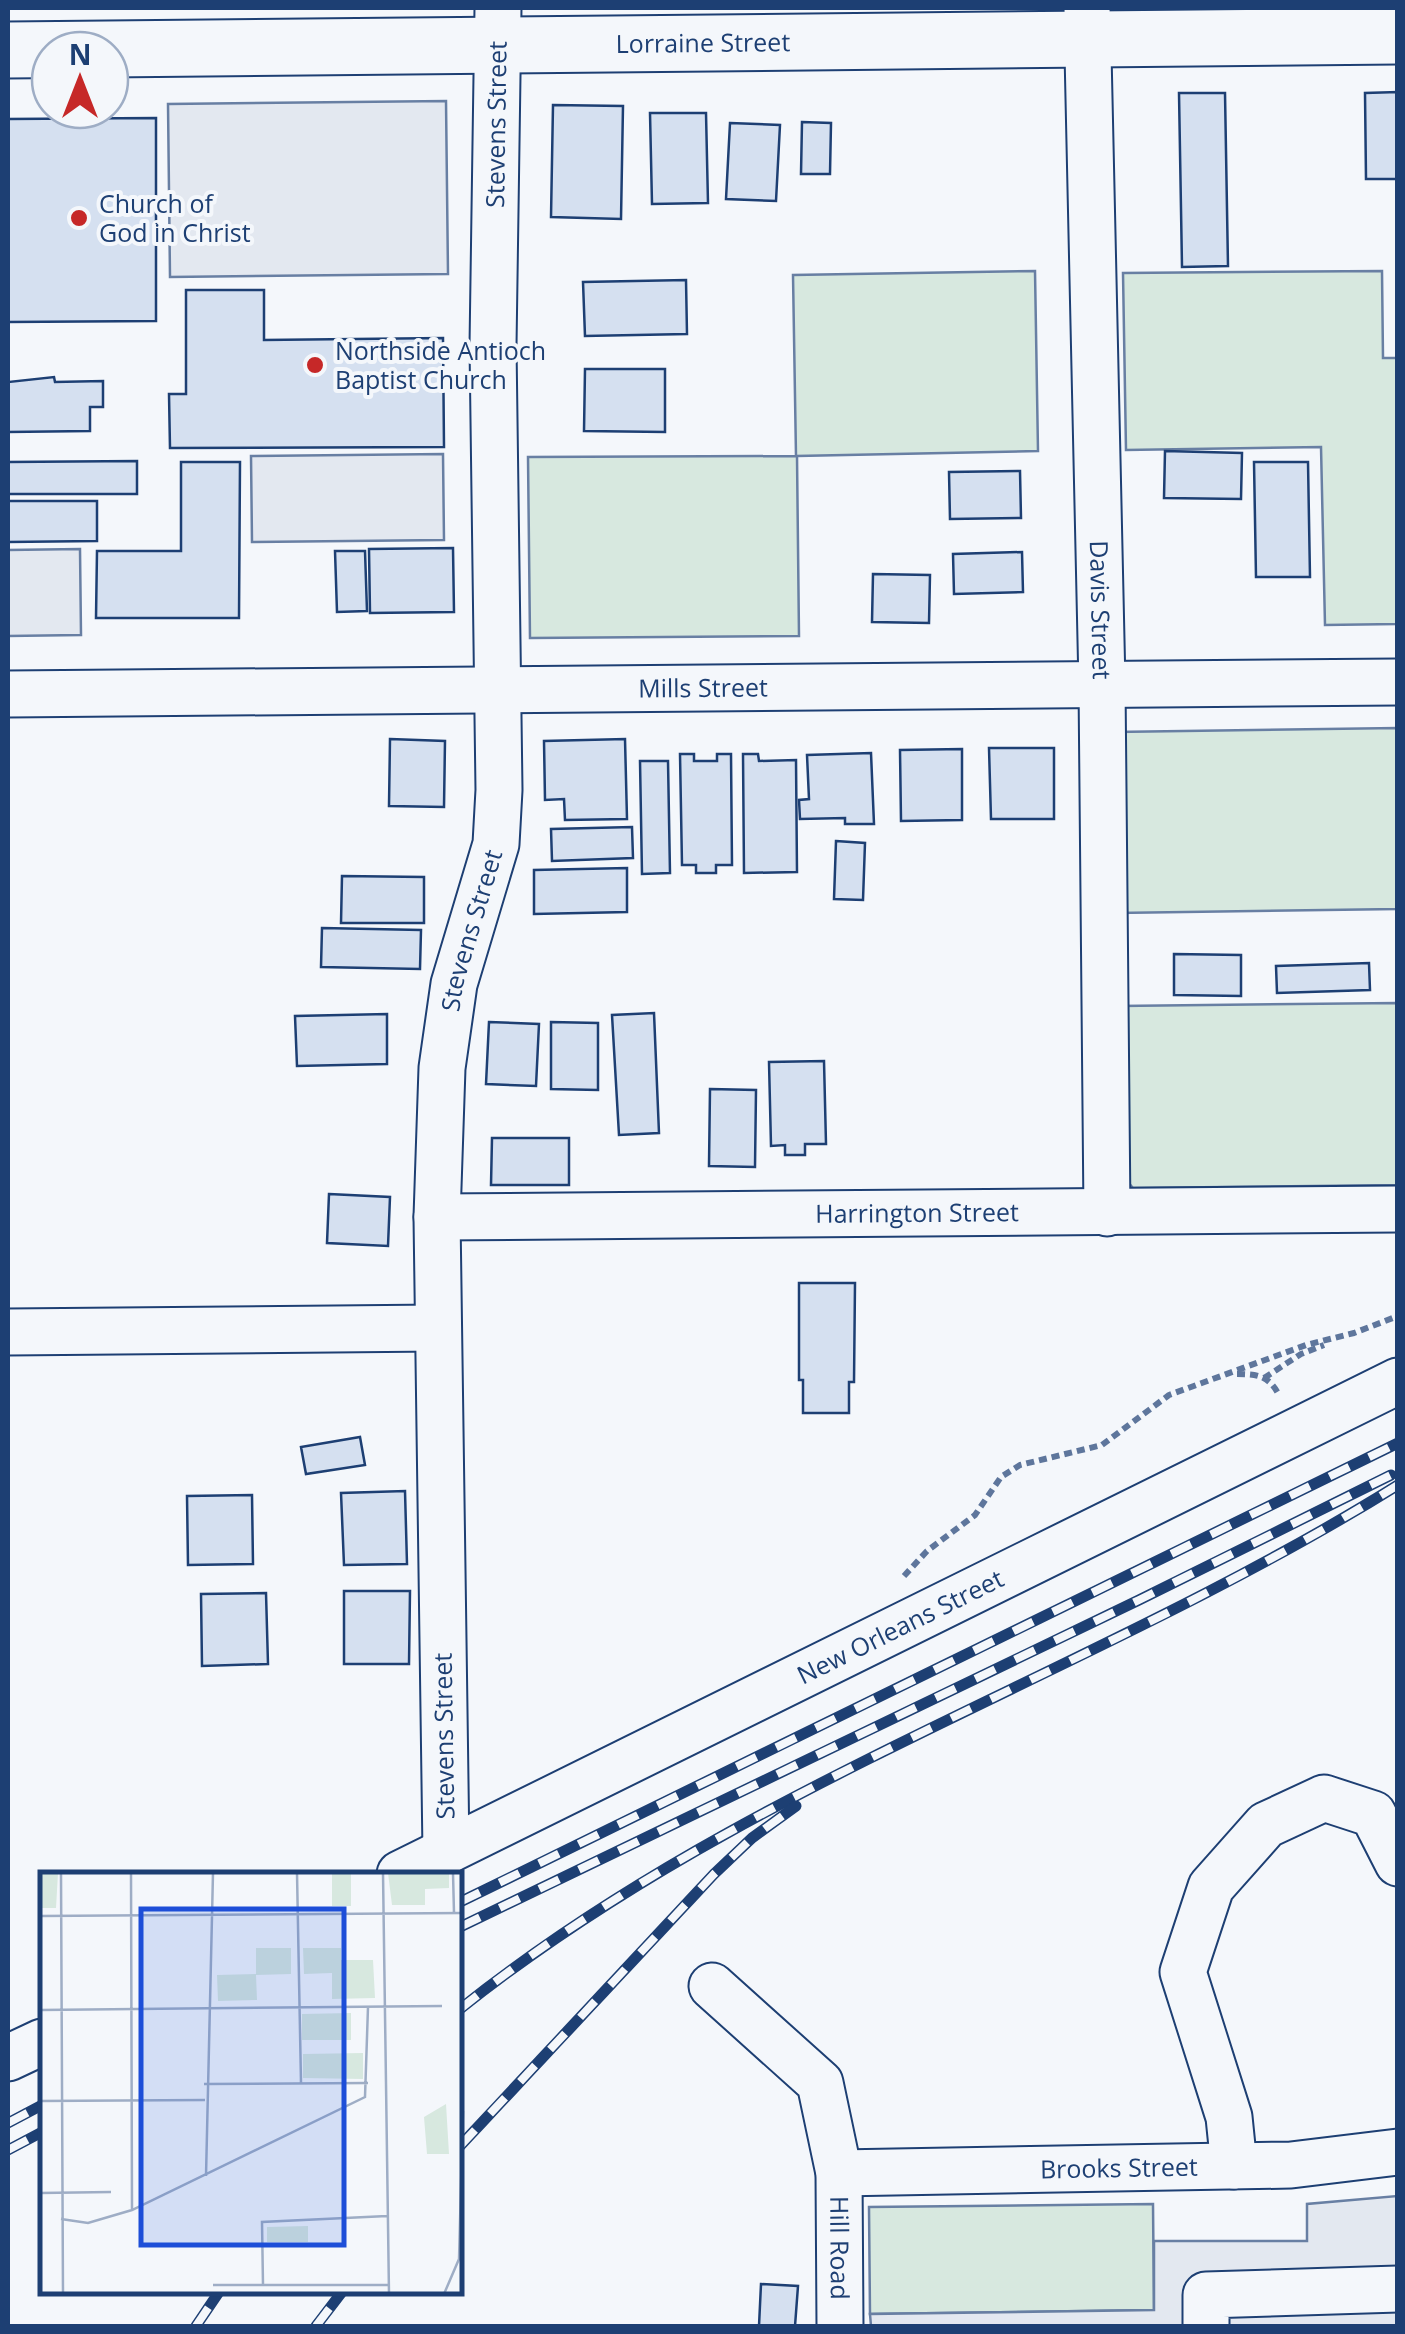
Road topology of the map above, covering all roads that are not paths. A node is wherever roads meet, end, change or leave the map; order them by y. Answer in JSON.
{"nodes":[{"id":1,"x":1087,"y":23,"type":"edge"},
{"id":2,"x":498,"y":25,"type":"edge"},
{"id":3,"x":1398,"y":36,"type":"edge"},
{"id":4,"x":8,"y":50,"type":"edge"},
{"id":5,"x":1398,"y":682,"type":"edge"},
{"id":6,"x":1102,"y":685,"type":"junction"},
{"id":7,"x":498,"y":689,"type":"junction"},
{"id":8,"x":8,"y":694,"type":"edge"},
{"id":9,"x":1398,"y":1209,"type":"edge"},
{"id":10,"x":1108,"y":1212,"type":"junction"},
{"id":11,"x":437,"y":1217,"type":"junction"},
{"id":12,"x":438,"y":1328,"type":"junction"},
{"id":13,"x":8,"y":1332,"type":"edge"},
{"id":14,"x":1398,"y":1380,"type":"edge"},
{"id":15,"x":446,"y":1852,"type":"junction"},
{"id":16,"x":1398,"y":1863,"type":"edge"},
{"id":17,"x":404,"y":1872,"type":"edge"},
{"id":18,"x":712,"y":1986,"type":"dead end"},
{"id":19,"x":40,"y":2043,"type":"edge"},
{"id":20,"x":8,"y":2058,"type":"edge"},
{"id":21,"x":1398,"y":2152,"type":"edge"},
{"id":22,"x":1234,"y":2166,"type":"junction"},
{"id":23,"x":838,"y":2172,"type":"junction"},
{"id":24,"x":1398,"y":2289,"type":"edge"},
{"id":25,"x":840,"y":2326,"type":"edge"},
{"id":26,"x":1206,"y":2326,"type":"edge"}],
"edges":[{"from":1,"to":2,"type":"main road","name":"Lorraine Street"},
{"from":1,"to":3,"type":"main road","name":"Lorraine Street"},
{"from":1,"to":6,"type":"street","name":"Davis Street"},
{"from":2,"to":4,"type":"main road","name":"Lorraine Street"},
{"from":2,"to":7,"type":"street","name":"Stevens Street"},
{"from":5,"to":6,"type":"street","name":"Mills Street"},
{"from":6,"to":7,"type":"street","name":"Mills Street"},
{"from":6,"to":10,"type":"street","name":"Davis Street"},
{"from":7,"to":8,"type":"street","name":"Mills Street"},
{"from":7,"to":11,"type":"street","name":"Stevens Street"},
{"from":9,"to":10,"type":"street","name":"Harrington Street"},
{"from":10,"to":11,"type":"street","name":"Harrington Street"},
{"from":11,"to":12,"type":"street","name":"Stevens Street"},
{"from":12,"to":13,"type":"street"},
{"from":12,"to":15,"type":"street","name":"Stevens Street"},
{"from":14,"to":15,"type":"street","name":"New Orleans Street"},
{"from":15,"to":17,"type":"street","name":"New Orleans Street"},
{"from":16,"to":22,"type":"street"},
{"from":18,"to":23,"type":"street","name":"Hill Road"},
{"from":19,"to":20,"type":"street"},
{"from":21,"to":22,"type":"street","name":"Brooks Street"},
{"from":22,"to":23,"type":"street","name":"Brooks Street"},
{"from":23,"to":25,"type":"street","name":"Hill Road"},
{"from":24,"to":26,"type":"street"}]}
